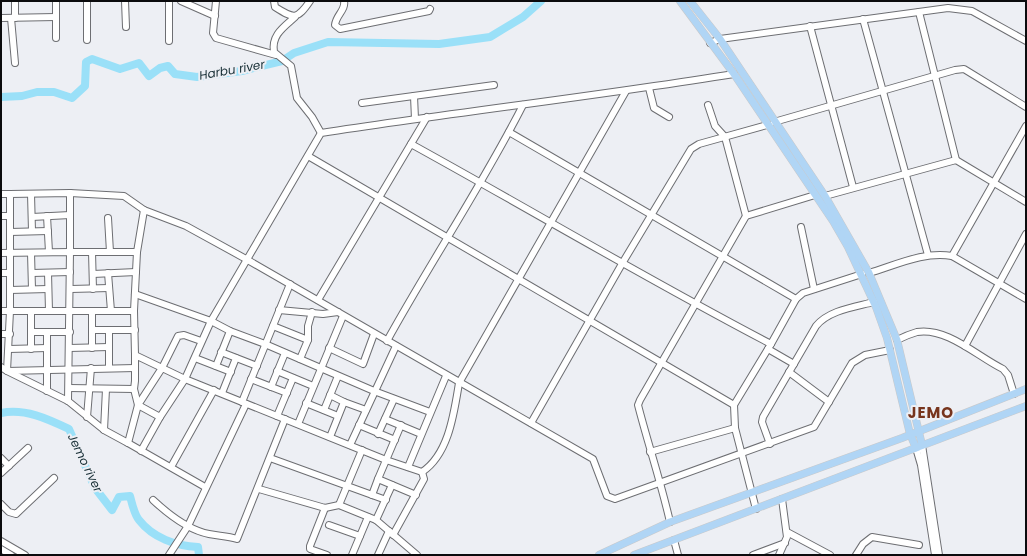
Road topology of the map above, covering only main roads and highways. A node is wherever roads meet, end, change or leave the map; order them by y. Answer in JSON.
{"nodes":[{"id":1,"x":680,"y":1,"type":"edge"},
{"id":2,"x":690,"y":1,"type":"edge"},
{"id":3,"x":771,"y":123,"type":"junction"},
{"id":4,"x":807,"y":176,"type":"junction"},
{"id":5,"x":866,"y":274,"type":"junction"},
{"id":6,"x":1026,"y":389,"type":"edge"},
{"id":7,"x":1026,"y":406,"type":"edge"},
{"id":8,"x":906,"y":418,"type":"junction"},
{"id":9,"x":917,"y":420,"type":"junction"},
{"id":10,"x":936,"y":424,"type":"junction"},
{"id":11,"x":920,"y":430,"type":"junction"},
{"id":12,"x":910,"y":434,"type":"junction"},
{"id":13,"x":893,"y":440,"type":"junction"},
{"id":14,"x":919,"y":446,"type":"junction"},
{"id":15,"x":599,"y":555,"type":"edge"},
{"id":16,"x":634,"y":555,"type":"edge"}],
"edges":[{"from":1,"to":3,"type":"main road"},
{"from":2,"to":3,"type":"main road"},
{"from":3,"to":4,"type":"main road"},
{"from":4,"to":5,"type":"main road"},
{"from":4,"to":5,"type":"main road"},
{"from":5,"to":8,"type":"main road"},
{"from":5,"to":9,"type":"main road"},
{"from":6,"to":10,"type":"main road"},
{"from":7,"to":14,"type":"main road"},
{"from":8,"to":12,"type":"main road"},
{"from":8,"to":13,"type":"main road"},
{"from":9,"to":10,"type":"main road"},
{"from":9,"to":11,"type":"main road"},
{"from":10,"to":11,"type":"main road"},
{"from":11,"to":12,"type":"main road"},
{"from":11,"to":14,"type":"main road"},
{"from":12,"to":13,"type":"main road"},
{"from":12,"to":14,"type":"main road"},
{"from":13,"to":15,"type":"main road"},
{"from":14,"to":16,"type":"main road"}]}
